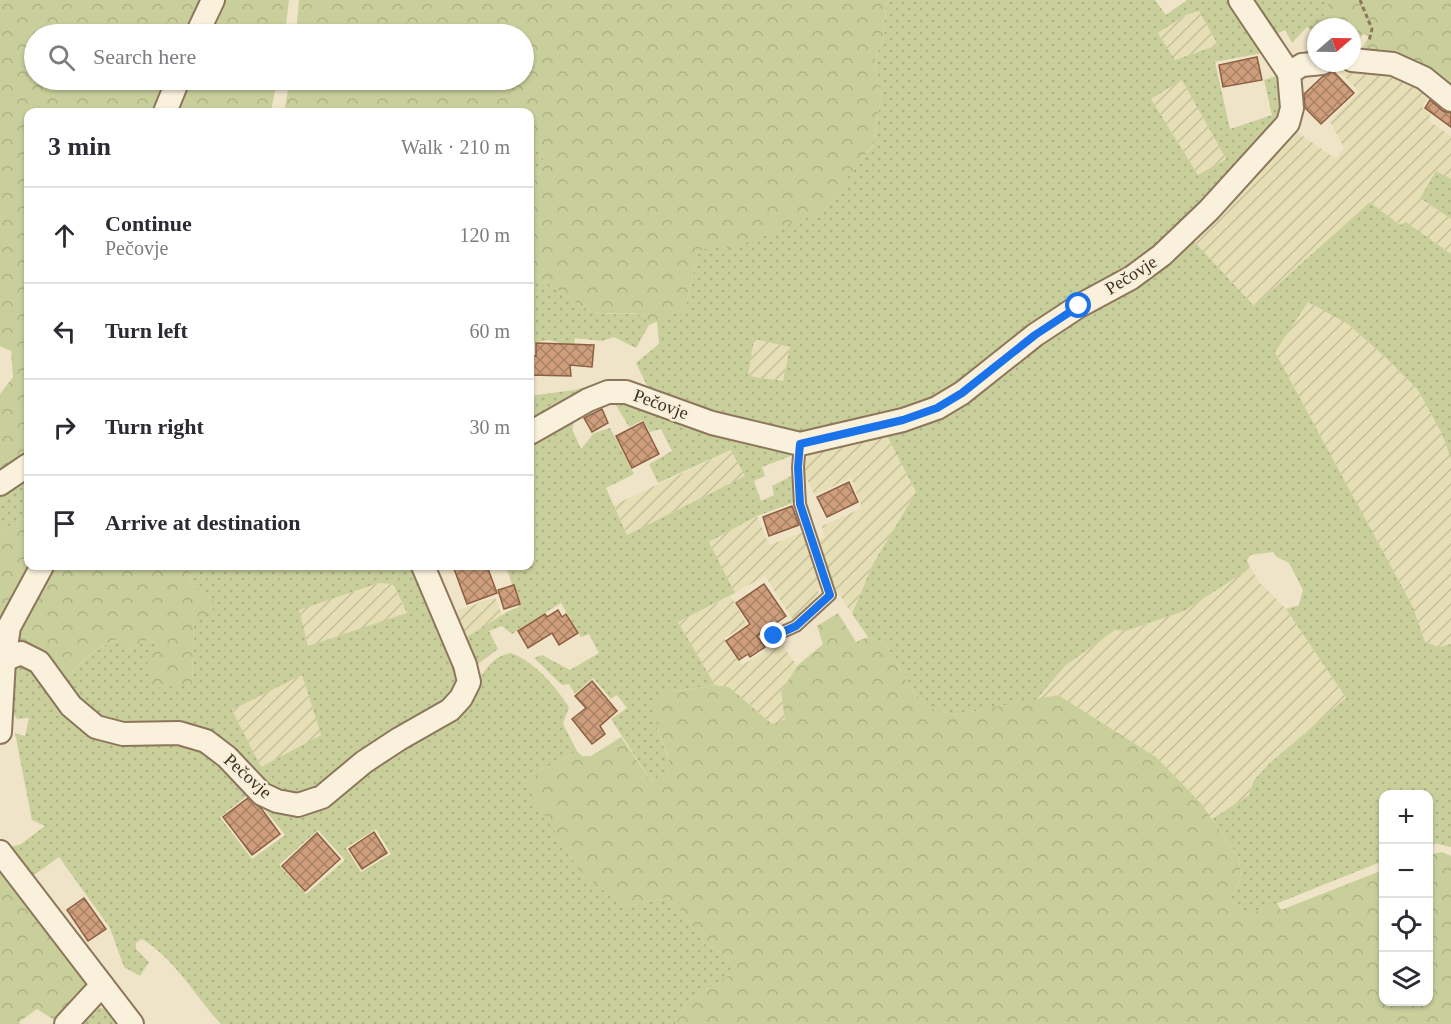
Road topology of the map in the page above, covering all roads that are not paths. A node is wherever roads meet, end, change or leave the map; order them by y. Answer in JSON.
{"nodes":[{"id":1,"x":213,"y":0,"type":"edge"},
{"id":2,"x":1240,"y":0,"type":"edge"},
{"id":3,"x":202,"y":24,"type":"edge"},
{"id":4,"x":1361,"y":61,"type":"edge"},
{"id":5,"x":1307,"y":64,"type":"edge"},
{"id":6,"x":1289,"y":73,"type":"junction"},
{"id":7,"x":174,"y":90,"type":"edge"},
{"id":8,"x":1451,"y":100,"type":"edge"},
{"id":9,"x":167,"y":108,"type":"edge"},
{"id":10,"x":534,"y":431,"type":"edge"},
{"id":11,"x":800,"y":444,"type":"junction"},
{"id":12,"x":24,"y":468,"type":"edge"},
{"id":13,"x":0,"y":484,"type":"edge"},
{"id":14,"x":40,"y":570,"type":"edge"},
{"id":15,"x":425,"y":570,"type":"edge"},
{"id":16,"x":774,"y":636,"type":"dead end"},
{"id":17,"x":4,"y":660,"type":"junction"},
{"id":18,"x":0,"y":732,"type":"edge"},
{"id":19,"x":0,"y":852,"type":"edge"},
{"id":20,"x":102,"y":985,"type":"junction"},
{"id":21,"x":66,"y":1024,"type":"edge"},
{"id":22,"x":132,"y":1024,"type":"edge"}],
"edges":[{"from":1,"to":3,"type":"street"},
{"from":2,"to":6,"type":"street"},
{"from":4,"to":8,"type":"street"},
{"from":5,"to":6,"type":"street"},
{"from":6,"to":11,"type":"street","name":"Pečovje"},
{"from":7,"to":9,"type":"street"},
{"from":10,"to":11,"type":"street","name":"Pečovje"},
{"from":11,"to":16,"type":"lane"},
{"from":12,"to":13,"type":"street"},
{"from":14,"to":17,"type":"street"},
{"from":15,"to":17,"type":"street","name":"Pečovje"},
{"from":17,"to":18,"type":"street"},
{"from":19,"to":20,"type":"street"},
{"from":20,"to":21,"type":"street"},
{"from":20,"to":22,"type":"street"}]}
